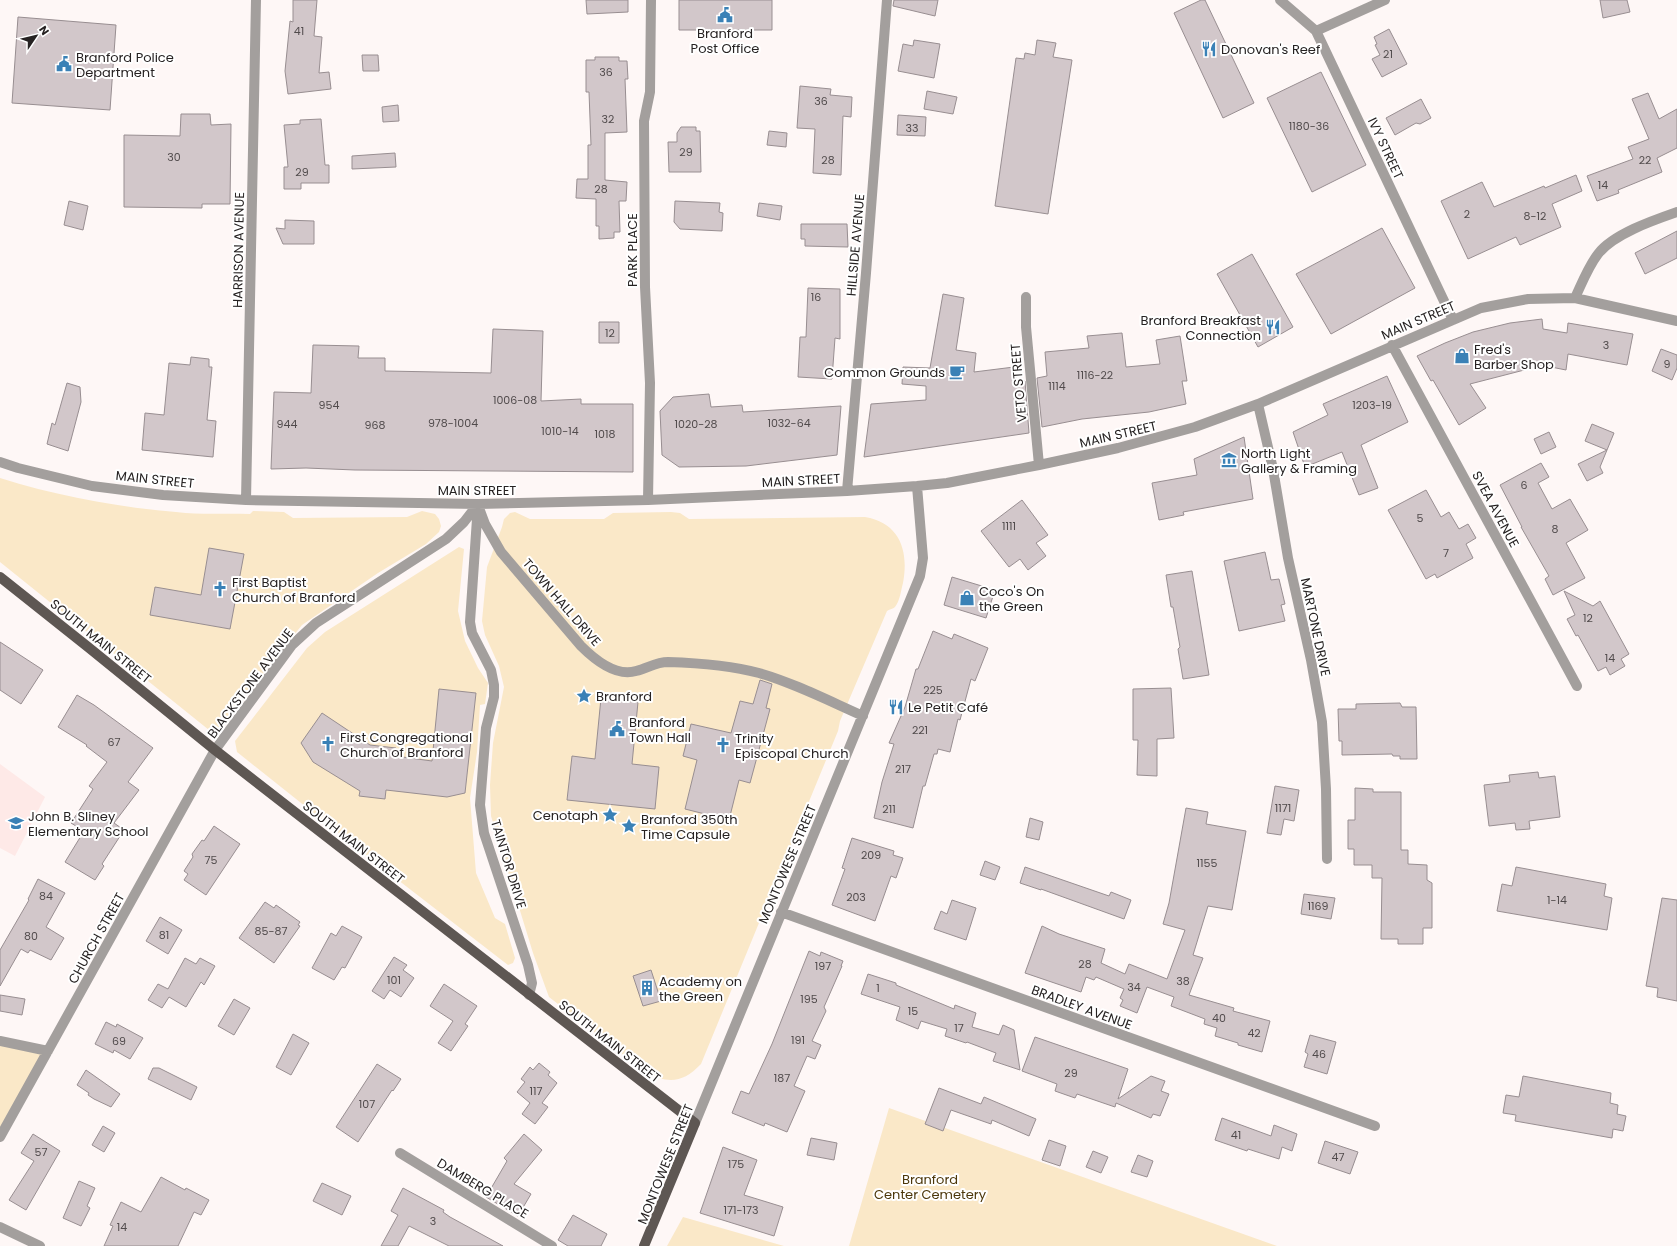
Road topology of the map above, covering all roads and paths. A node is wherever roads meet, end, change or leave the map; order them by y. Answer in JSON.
{"nodes":[{"id":1,"x":256,"y":0,"type":"edge"},
{"id":2,"x":651,"y":0,"type":"edge"},
{"id":3,"x":887,"y":0,"type":"edge"},
{"id":4,"x":1280,"y":0,"type":"edge"},
{"id":5,"x":1385,"y":0,"type":"edge"},
{"id":6,"x":1316,"y":31,"type":"junction"},
{"id":7,"x":1677,"y":212,"type":"edge"},
{"id":8,"x":1026,"y":297,"type":"dead end"},
{"id":9,"x":1575,"y":298,"type":"junction"},
{"id":10,"x":1453,"y":320,"type":"junction"},
{"id":11,"x":1677,"y":321,"type":"edge"},
{"id":12,"x":1392,"y":345,"type":"junction"},
{"id":13,"x":1258,"y":404,"type":"junction"},
{"id":14,"x":0,"y":462,"type":"edge"},
{"id":15,"x":1039,"y":465,"type":"junction"},
{"id":16,"x":918,"y":486,"type":"junction"},
{"id":17,"x":847,"y":491,"type":"junction"},
{"id":18,"x":246,"y":500,"type":"junction"},
{"id":19,"x":648,"y":500,"type":"junction"},
{"id":20,"x":478,"y":504,"type":"junction"},
{"id":21,"x":0,"y":577,"type":"edge"},
{"id":22,"x":1577,"y":686,"type":"dead end"},
{"id":23,"x":863,"y":716,"type":"junction"},
{"id":24,"x":215,"y":750,"type":"junction"},
{"id":25,"x":1327,"y":859,"type":"dead end"},
{"id":26,"x":781,"y":912,"type":"junction"},
{"id":27,"x":529,"y":995,"type":"junction"},
{"id":28,"x":0,"y":1041,"type":"edge"},
{"id":29,"x":48,"y":1051,"type":"junction"},
{"id":30,"x":695,"y":1123,"type":"junction"},
{"id":31,"x":1375,"y":1126,"type":"dead end"},
{"id":32,"x":0,"y":1137,"type":"edge"},
{"id":33,"x":400,"y":1153,"type":"dead end"},
{"id":34,"x":0,"y":1227,"type":"edge"},
{"id":35,"x":40,"y":1246,"type":"edge"},
{"id":36,"x":552,"y":1246,"type":"edge"},
{"id":37,"x":644,"y":1246,"type":"edge"}],
"edges":[{"from":1,"to":18,"type":"street","name":"HARRISON AVENUE"},
{"from":2,"to":19,"type":"street","name":"PARK PLACE"},
{"from":3,"to":17,"type":"street","name":"HILLSIDE AVENUE"},
{"from":4,"to":6,"type":"street","name":"IVY STREET"},
{"from":5,"to":6,"type":"street"},
{"from":6,"to":10,"type":"street","name":"IVY STREET"},
{"from":7,"to":9,"type":"street"},
{"from":8,"to":15,"type":"street","name":"VETO STREET"},
{"from":9,"to":10,"type":"street","name":"MAIN STREET"},
{"from":9,"to":11,"type":"street","name":"MAIN STREET"},
{"from":10,"to":12,"type":"street","name":"MAIN STREET"},
{"from":12,"to":13,"type":"street","name":"MAIN STREET"},
{"from":12,"to":22,"type":"street","name":"SVEA AVENUE"},
{"from":13,"to":15,"type":"street","name":"MAIN STREET"},
{"from":13,"to":25,"type":"street","name":"MARTONE DRIVE"},
{"from":14,"to":18,"type":"street","name":"MAIN STREET"},
{"from":15,"to":16,"type":"street","name":"MAIN STREET"},
{"from":16,"to":17,"type":"street","name":"MAIN STREET"},
{"from":16,"to":23,"type":"street","name":"MONTOWESE STREET"},
{"from":17,"to":19,"type":"street","name":"MAIN STREET"},
{"from":18,"to":20,"type":"street","name":"MAIN STREET"},
{"from":19,"to":20,"type":"street","name":"MAIN STREET"},
{"from":20,"to":23,"type":"street","name":"TOWN HALL DRIVE"},
{"from":20,"to":24,"type":"street","name":"BLACKSTONE AVENUE"},
{"from":20,"to":27,"type":"street","name":"TAINTOR DRIVE"},
{"from":21,"to":24,"type":"main road","name":"SOUTH MAIN STREET"},
{"from":23,"to":26,"type":"street","name":"MONTOWESE STREET"},
{"from":24,"to":27,"type":"main road","name":"SOUTH MAIN STREET"},
{"from":24,"to":29,"type":"street","name":"CHURCH STREET"},
{"from":26,"to":30,"type":"street","name":"MONTOWESE STREET"},
{"from":26,"to":31,"type":"street","name":"BRADLEY AVENUE"},
{"from":27,"to":30,"type":"main road","name":"SOUTH MAIN STREET"},
{"from":28,"to":29,"type":"street"},
{"from":29,"to":32,"type":"street","name":"CHURCH STREET"},
{"from":30,"to":37,"type":"main road","name":"MONTOWESE STREET"},
{"from":33,"to":36,"type":"street","name":"DAMBERG PLACE"},
{"from":34,"to":35,"type":"street"}]}
